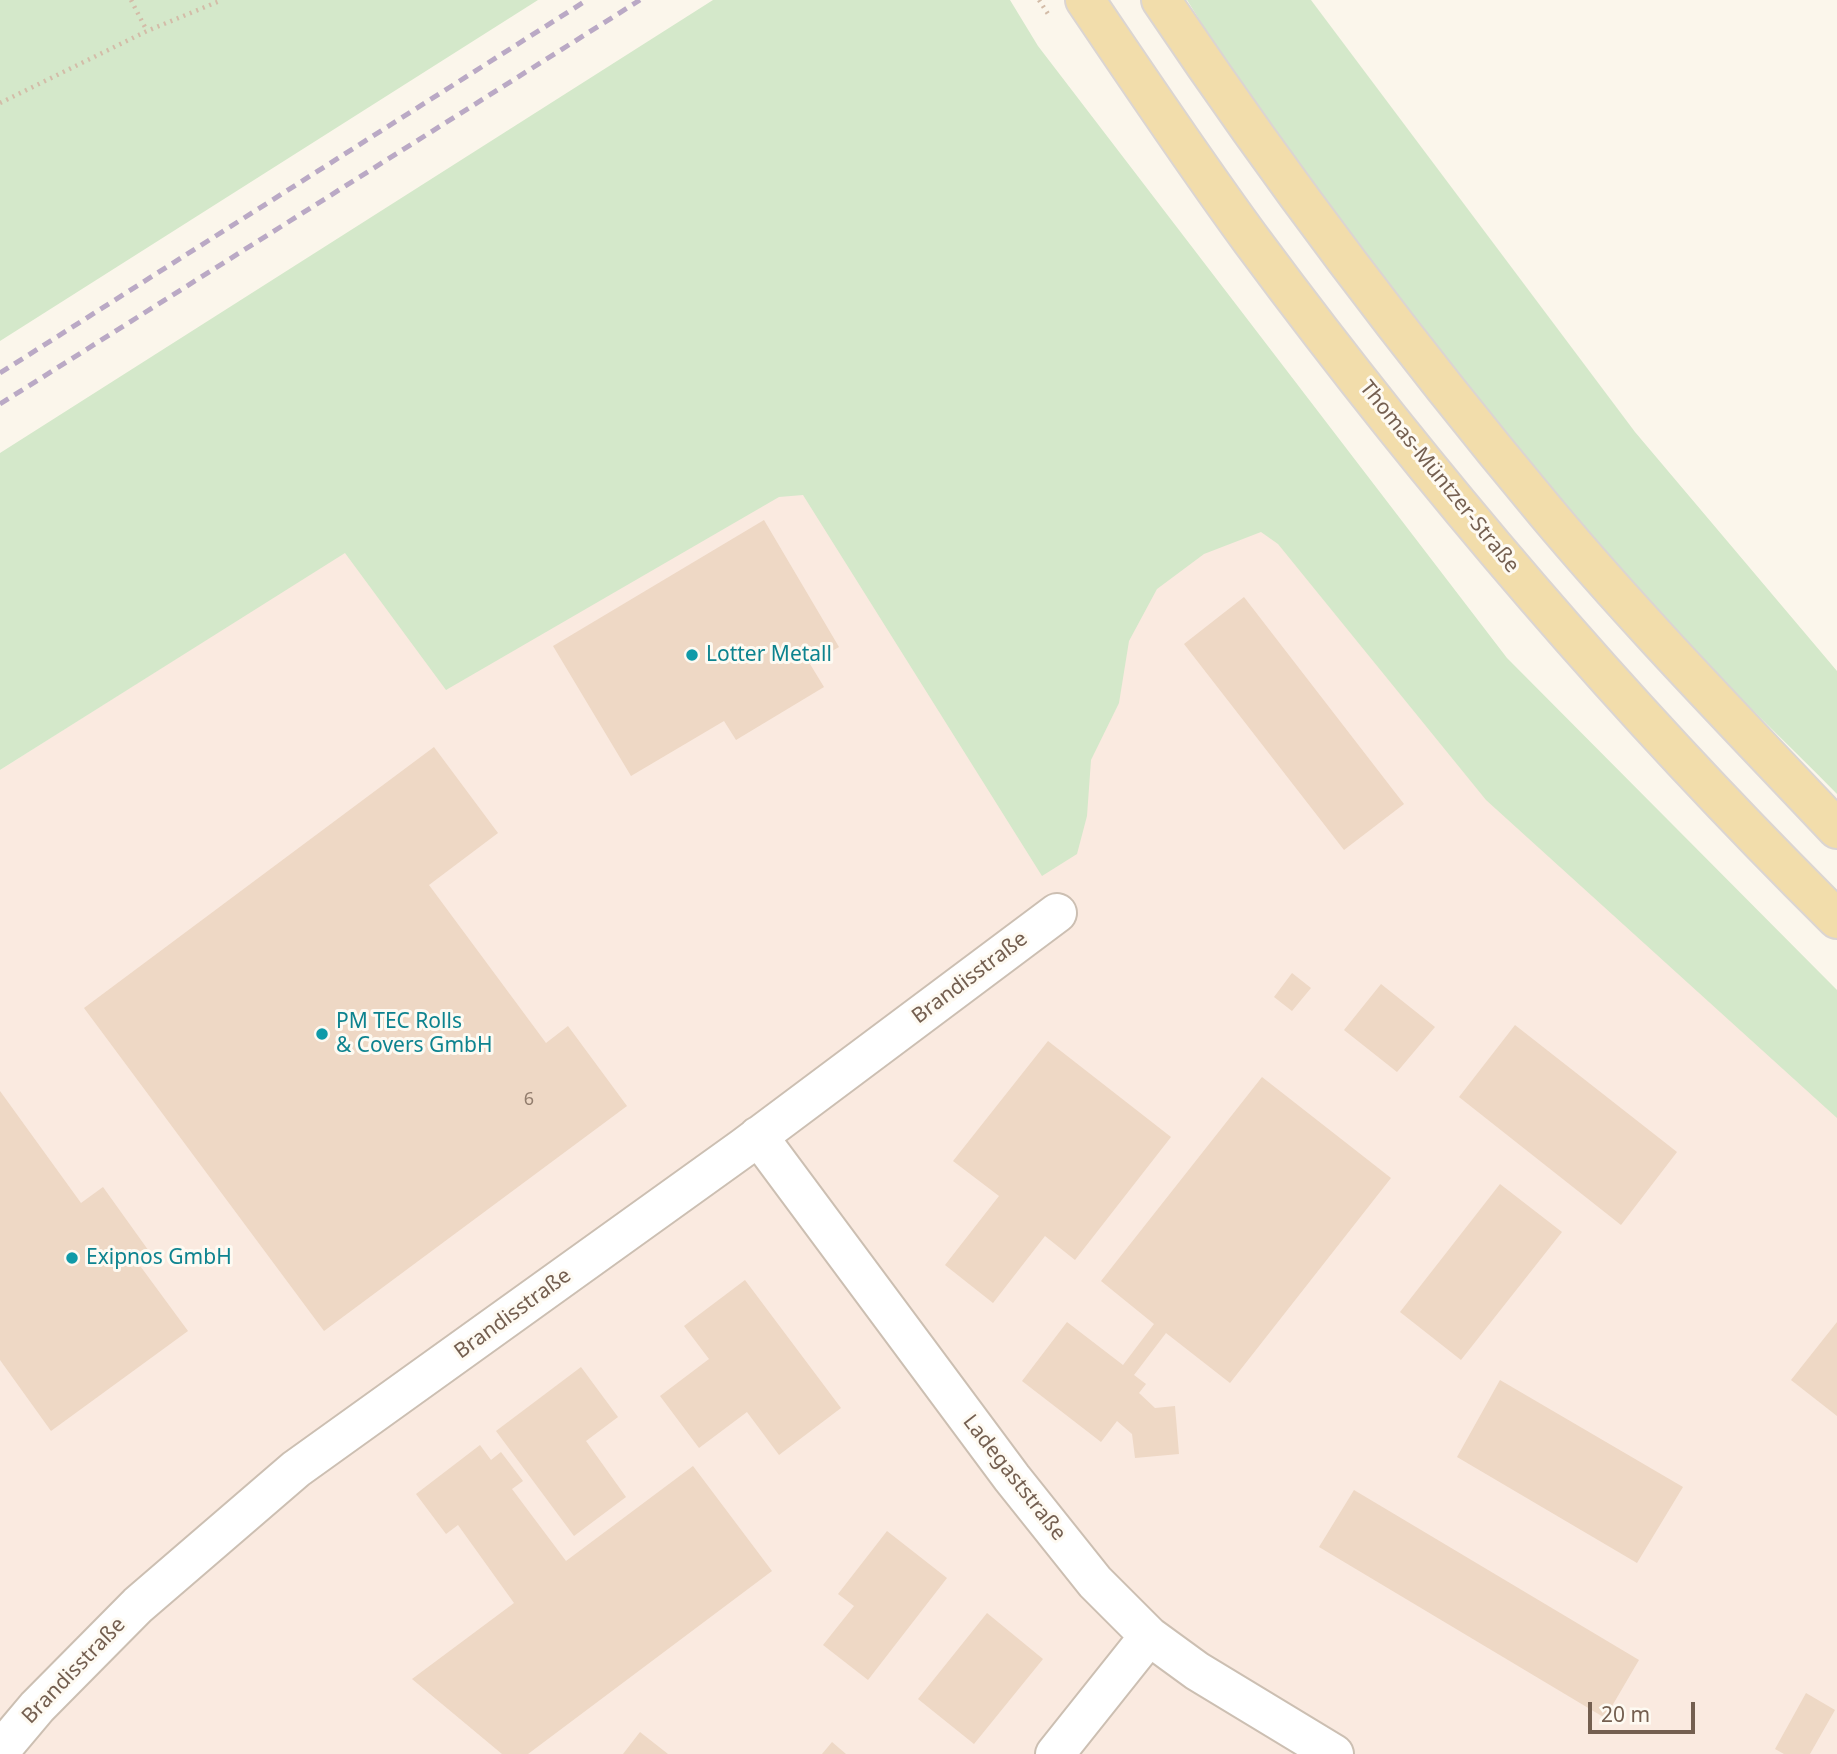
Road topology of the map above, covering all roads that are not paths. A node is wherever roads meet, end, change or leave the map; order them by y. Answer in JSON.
{"nodes":[{"id":1,"x":1085,"y":0,"type":"edge"},
{"id":2,"x":1161,"y":0,"type":"edge"},
{"id":3,"x":1837,"y":829,"type":"edge"},
{"id":4,"x":1057,"y":913,"type":"dead end"},
{"id":5,"x":1837,"y":919,"type":"edge"},
{"id":6,"x":758,"y":1136,"type":"junction"},
{"id":7,"x":1149,"y":1636,"type":"junction"},
{"id":8,"x":0,"y":1751,"type":"edge"},
{"id":9,"x":1055,"y":1754,"type":"edge"},
{"id":10,"x":1334,"y":1754,"type":"edge"}],
"edges":[{"from":1,"to":5,"type":"main road","name":"Thomas-Müntzer-Straße"},
{"from":2,"to":3,"type":"main road"},
{"from":4,"to":6,"type":"street","name":"Brandisstraße"},
{"from":6,"to":7,"type":"street","name":"Ladegaststraße"},
{"from":6,"to":8,"type":"street","name":"Brandisstraße"},
{"from":7,"to":9,"type":"street"},
{"from":7,"to":10,"type":"street","name":"Ladegaststraße"}]}
